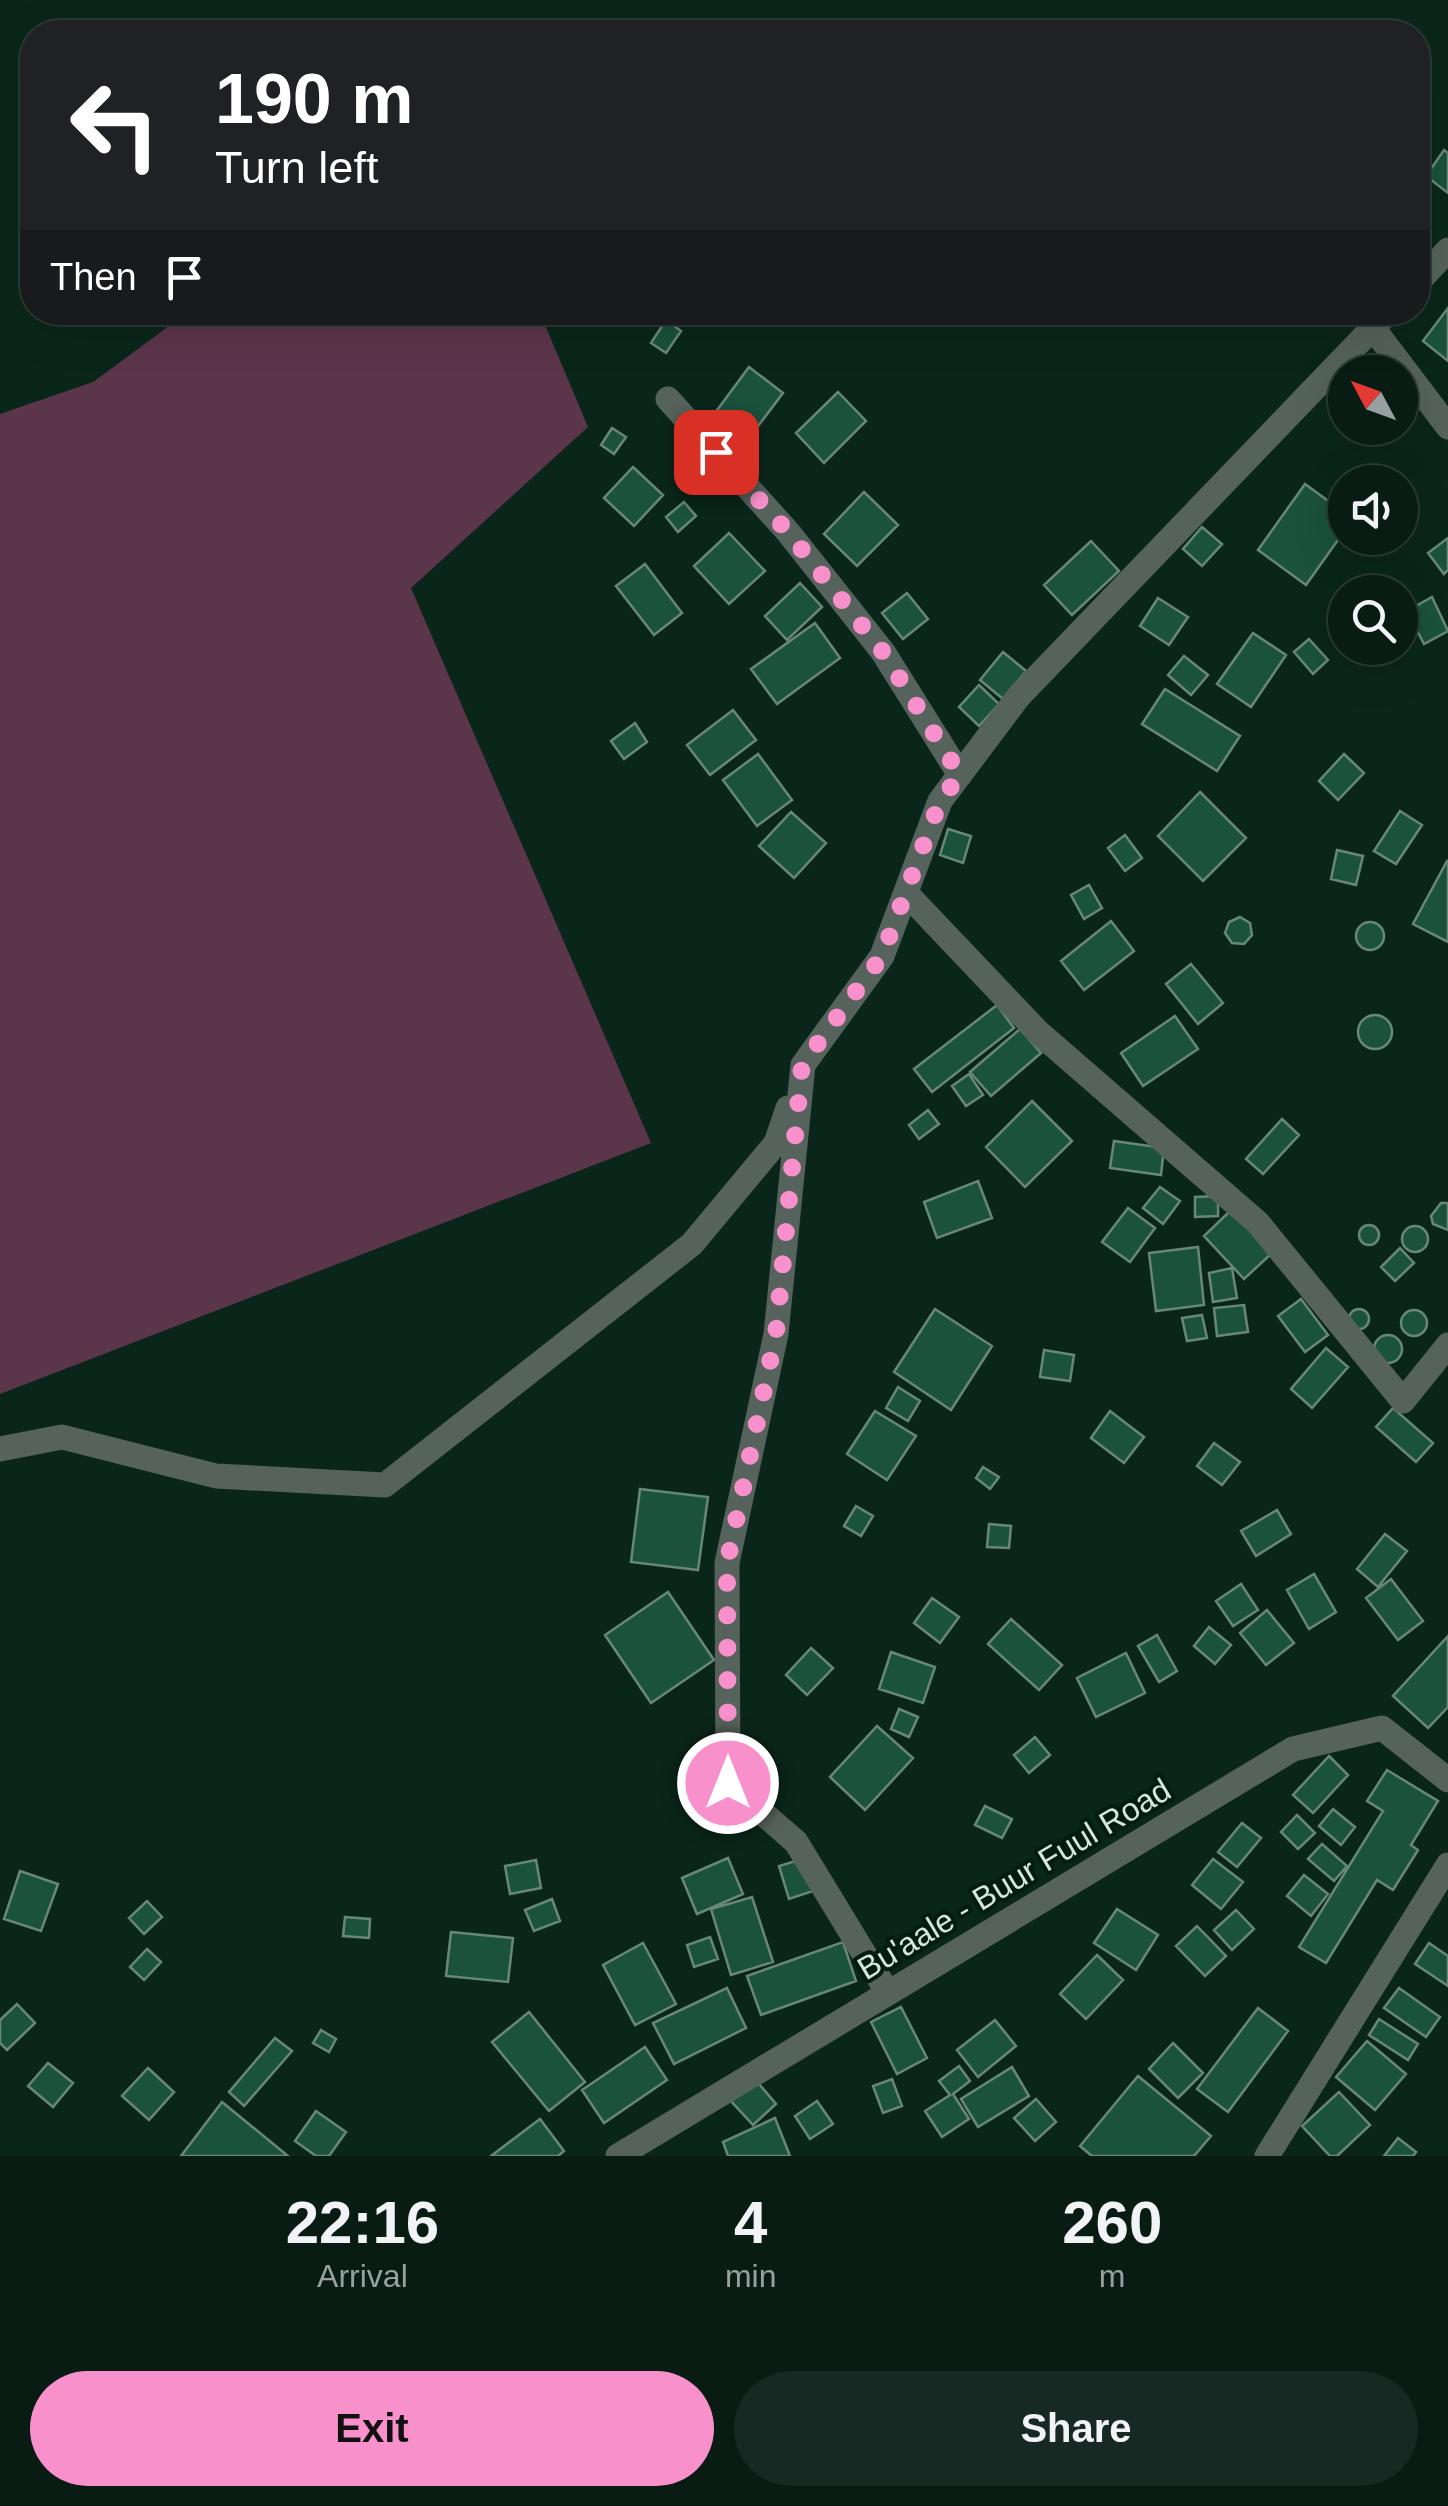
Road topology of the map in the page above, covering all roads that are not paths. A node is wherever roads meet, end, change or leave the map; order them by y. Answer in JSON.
{"nodes":[{"id":1,"x":1448,"y":250,"type":"edge"},
{"id":2,"x":1430,"y":269,"type":"edge"},
{"id":3,"x":1375,"y":325,"type":"edge"},
{"id":4,"x":1383,"y":325,"type":"edge"},
{"id":5,"x":668,"y":399,"type":"dead end"},
{"id":6,"x":1448,"y":426,"type":"edge"},
{"id":7,"x":960,"y":775,"type":"junction"},
{"id":8,"x":906,"y":893,"type":"junction"},
{"id":9,"x":802,"y":1065,"type":"junction"},
{"id":10,"x":1448,"y":1345,"type":"edge"},
{"id":11,"x":0,"y":1449,"type":"edge"},
{"id":12,"x":1448,"y":1780,"type":"edge"},
{"id":13,"x":1448,"y":1865,"type":"edge"},
{"id":14,"x":888,"y":1993,"type":"junction"},
{"id":15,"x":618,"y":2156,"type":"edge"},
{"id":16,"x":1268,"y":2156,"type":"edge"}],
"edges":[{"from":1,"to":2,"type":"street"},
{"from":3,"to":7,"type":"street"},
{"from":4,"to":6,"type":"street"},
{"from":5,"to":7,"type":"street"},
{"from":7,"to":8,"type":"street"},
{"from":8,"to":9,"type":"street"},
{"from":8,"to":10,"type":"street"},
{"from":9,"to":11,"type":"street"},
{"from":9,"to":14,"type":"street"},
{"from":12,"to":14,"type":"street","name":"Bu'aale - Buur Fuul Road"},
{"from":13,"to":16,"type":"street"},
{"from":14,"to":15,"type":"street","name":"Bu'aale - Buur Fuul Road"}]}
